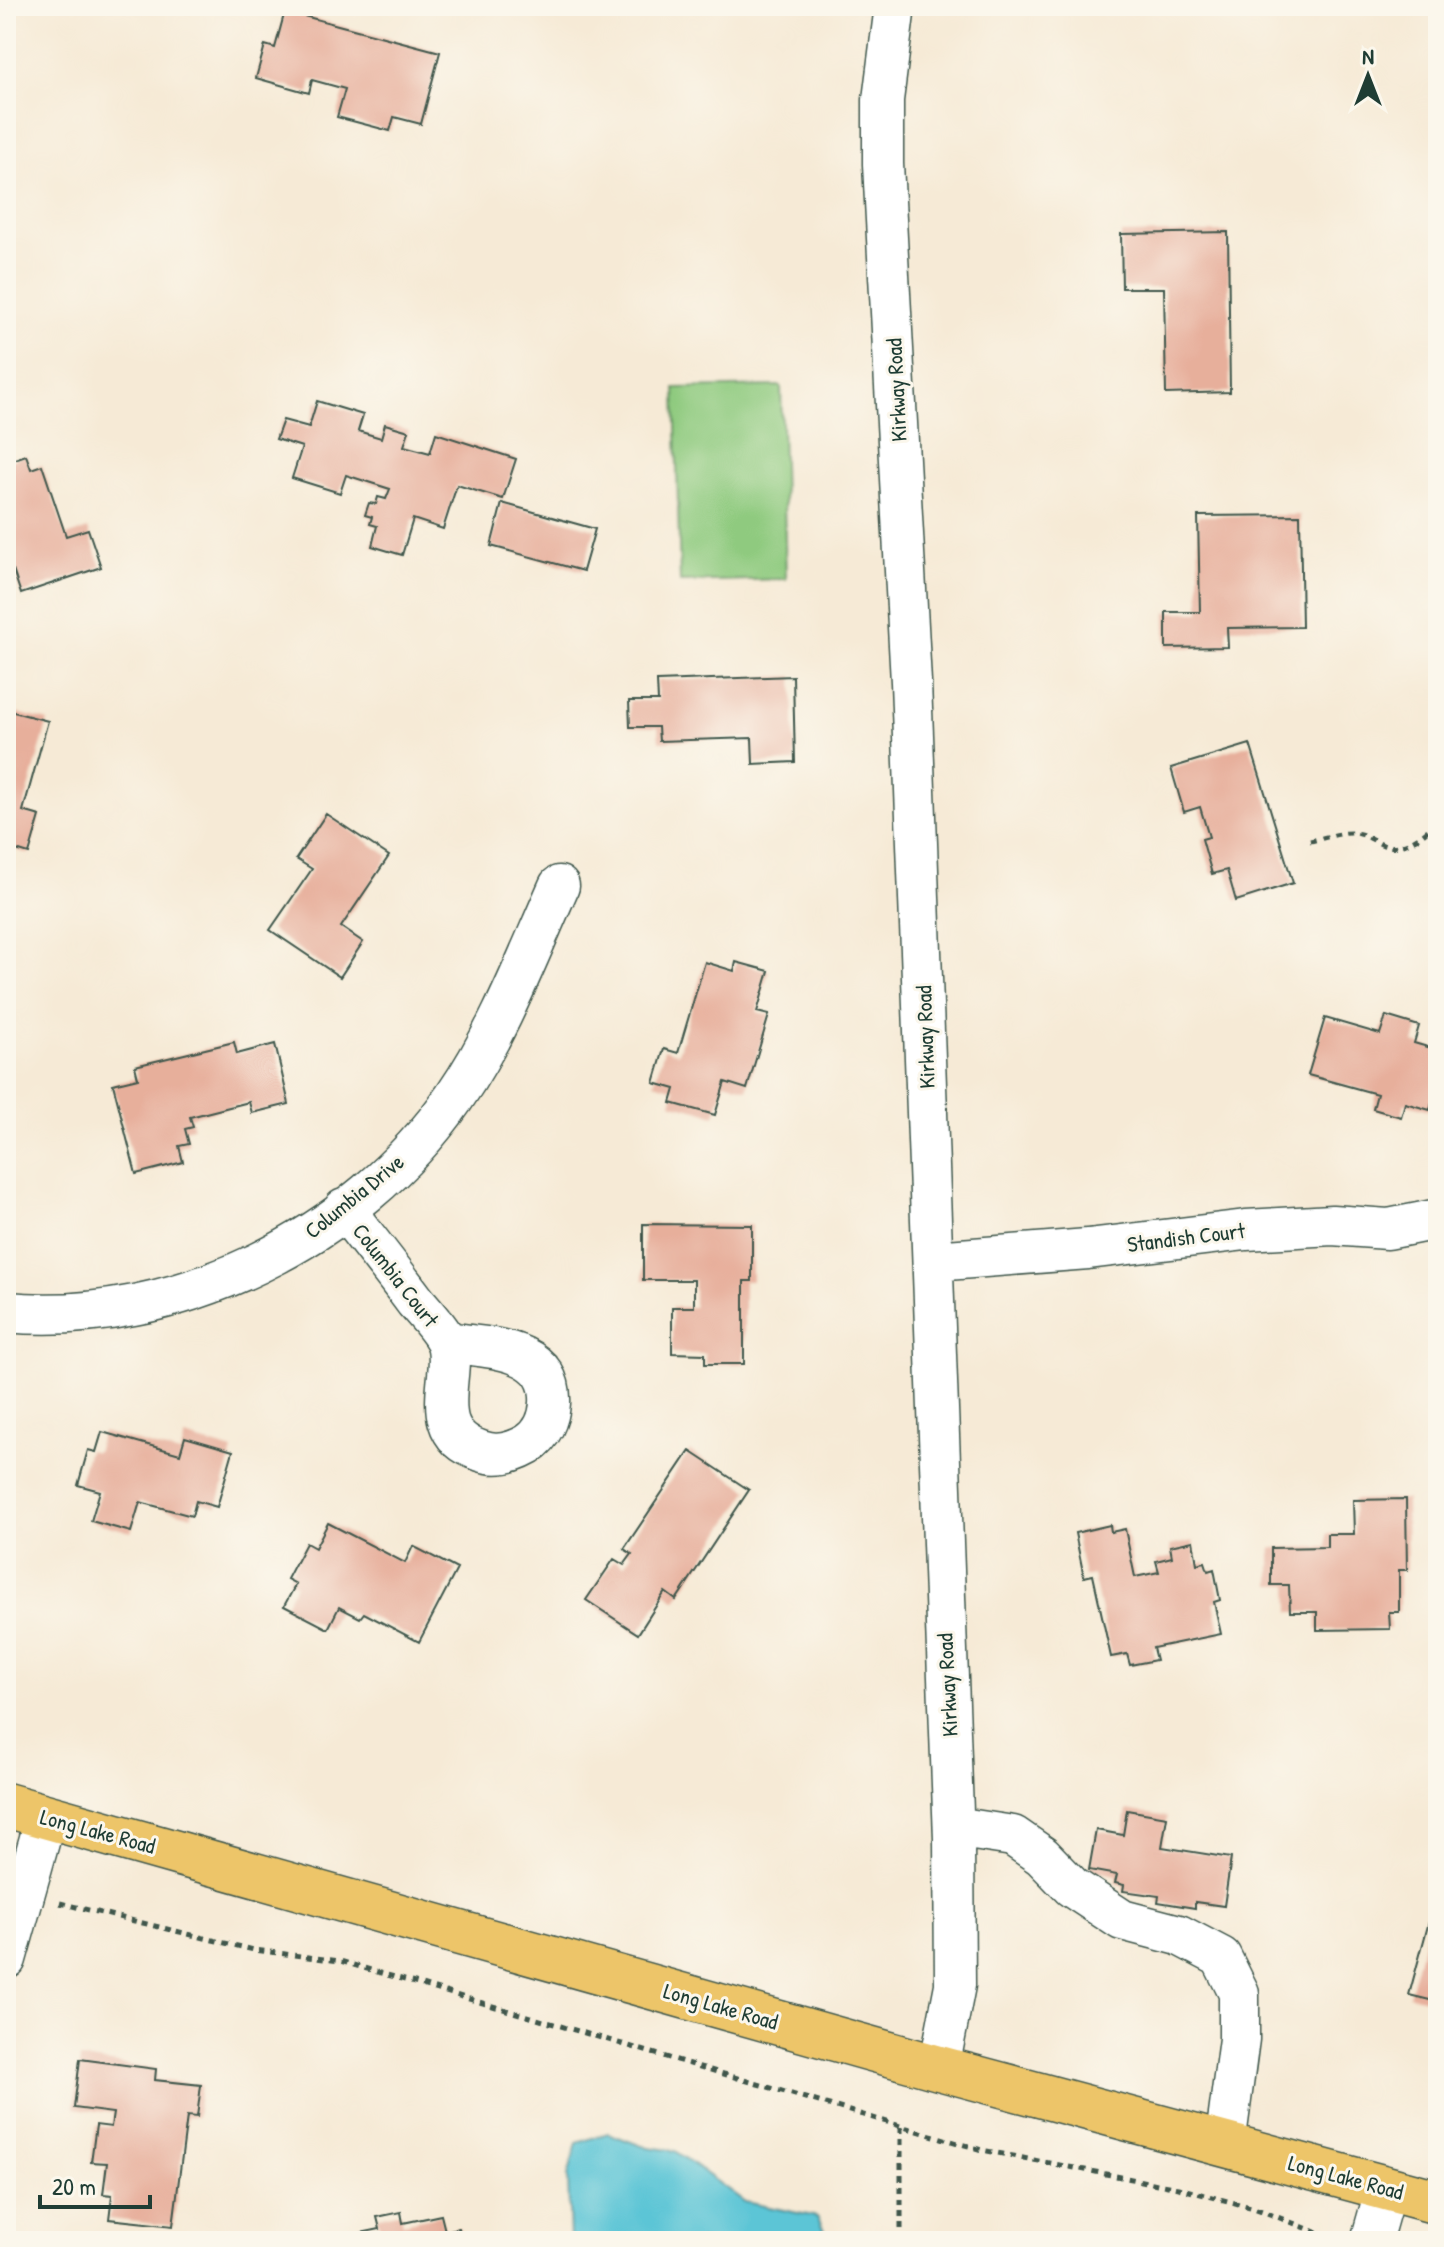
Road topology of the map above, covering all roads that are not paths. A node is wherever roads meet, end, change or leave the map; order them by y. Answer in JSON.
{"nodes":[{"id":1,"x":895,"y":6,"type":"edge"},
{"id":2,"x":559,"y":886,"type":"dead end"},
{"id":3,"x":344,"y":1209,"type":"junction"},
{"id":4,"x":1438,"y":1219,"type":"edge"},
{"id":5,"x":934,"y":1261,"type":"junction"},
{"id":6,"x":6,"y":1312,"type":"edge"},
{"id":7,"x":447,"y":1342,"type":"dead end"},
{"id":8,"x":26,"y":1811,"type":"edge"},
{"id":9,"x":954,"y":1827,"type":"junction"},
{"id":10,"x":6,"y":1959,"type":"edge"},
{"id":11,"x":939,"y":2068,"type":"junction"},
{"id":12,"x":1225,"y":2145,"type":"junction"},
{"id":13,"x":1386,"y":2188,"type":"junction"},
{"id":14,"x":1438,"y":2202,"type":"edge"},
{"id":15,"x":1352,"y":2240,"type":"edge"}],
"edges":[{"from":1,"to":5,"type":"street","name":"Kirkway Road"},
{"from":2,"to":3,"type":"street","name":"Columbia Drive"},
{"from":3,"to":6,"type":"street","name":"Columbia Drive"},
{"from":3,"to":7,"type":"street","name":"Columbia Court"},
{"from":4,"to":5,"type":"street","name":"Standish Court"},
{"from":5,"to":9,"type":"street","name":"Kirkway Road"},
{"from":8,"to":10,"type":"street"},
{"from":8,"to":11,"type":"main road","name":"Long Lake Road"},
{"from":9,"to":11,"type":"street","name":"Kirkway Road"},
{"from":9,"to":12,"type":"street"},
{"from":11,"to":12,"type":"main road","name":"Long Lake Road"},
{"from":12,"to":13,"type":"main road","name":"Long Lake Road"},
{"from":13,"to":14,"type":"main road","name":"Long Lake Road"},
{"from":13,"to":15,"type":"street"}]}
